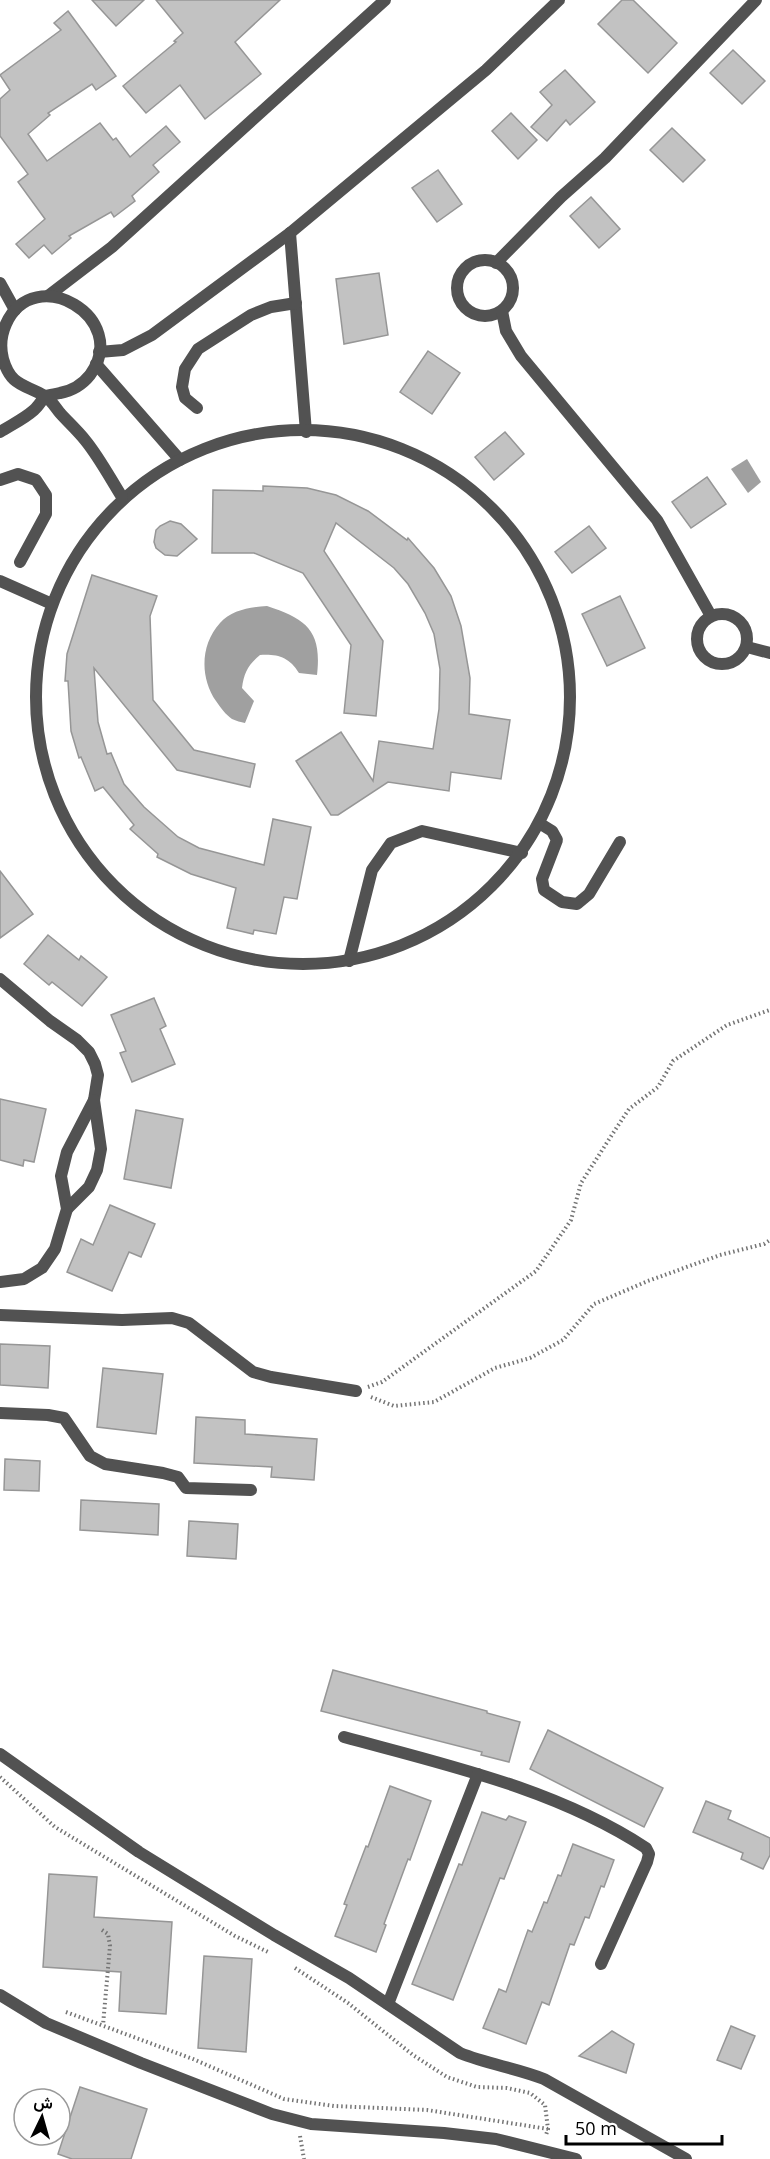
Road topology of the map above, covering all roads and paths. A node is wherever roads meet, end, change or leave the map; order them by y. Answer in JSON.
{"nodes":[{"id":1,"x":385,"y":0,"type":"edge"},
{"id":2,"x":559,"y":0,"type":"edge"},
{"id":3,"x":756,"y":0,"type":"edge"},
{"id":4,"x":290,"y":233,"type":"junction"},
{"id":5,"x":496,"y":263,"type":"junction"},
{"id":6,"x":0,"y":283,"type":"edge"},
{"id":7,"x":48,"y":296,"type":"junction"},
{"id":8,"x":296,"y":303,"type":"junction"},
{"id":9,"x":502,"y":311,"type":"junction"},
{"id":10,"x":8,"y":318,"type":"edge"},
{"id":11,"x":97,"y":358,"type":"junction"},
{"id":12,"x":46,"y":397,"type":"junction"},
{"id":13,"x":196,"y":408,"type":"dead end"},
{"id":14,"x":0,"y":432,"type":"edge"},
{"id":15,"x":306,"y":432,"type":"junction"},
{"id":16,"x":180,"y":460,"type":"junction"},
{"id":17,"x":0,"y":480,"type":"edge"},
{"id":18,"x":122,"y":497,"type":"junction"},
{"id":19,"x":20,"y":562,"type":"dead end"},
{"id":20,"x":0,"y":581,"type":"edge"},
{"id":21,"x":52,"y":604,"type":"junction"},
{"id":22,"x":711,"y":616,"type":"junction"},
{"id":23,"x":747,"y":646,"type":"junction"},
{"id":24,"x":770,"y":653,"type":"edge"},
{"id":25,"x":539,"y":823,"type":"junction"},
{"id":26,"x":620,"y":842,"type":"dead end"},
{"id":27,"x":522,"y":853,"type":"junction"},
{"id":28,"x":349,"y":961,"type":"junction"},
{"id":29,"x":0,"y":979,"type":"edge"},
{"id":30,"x":770,"y":1010,"type":"edge"},
{"id":31,"x":94,"y":1100,"type":"junction"},
{"id":32,"x":67,"y":1209,"type":"junction"},
{"id":33,"x":770,"y":1240,"type":"edge"},
{"id":34,"x":0,"y":1282,"type":"edge"},
{"id":35,"x":0,"y":1315,"type":"edge"},
{"id":36,"x":356,"y":1390,"type":"junction"},
{"id":37,"x":0,"y":1413,"type":"edge"},
{"id":38,"x":251,"y":1491,"type":"dead end"},
{"id":39,"x":344,"y":1737,"type":"dead end"},
{"id":40,"x":0,"y":1754,"type":"edge"},
{"id":41,"x":478,"y":1774,"type":"junction"},
{"id":42,"x":0,"y":1777,"type":"edge"},
{"id":43,"x":102,"y":1930,"type":"dead end"},
{"id":44,"x":275,"y":1956,"type":"dead end"},
{"id":45,"x":601,"y":1964,"type":"dead end"},
{"id":46,"x":294,"y":1968,"type":"dead end"},
{"id":47,"x":0,"y":1995,"type":"edge"},
{"id":48,"x":388,"y":2004,"type":"junction"},
{"id":49,"x":60,"y":2010,"type":"dead end"},
{"id":50,"x":103,"y":2025,"type":"junction"},
{"id":51,"x":95,"y":2043,"type":"junction"},
{"id":52,"x":548,"y":2129,"type":"junction"},
{"id":53,"x":541,"y":2150,"type":"junction"},
{"id":54,"x":576,"y":2159,"type":"edge"},
{"id":55,"x":686,"y":2159,"type":"edge"}],
"edges":[{"from":1,"to":7,"type":"street"},
{"from":2,"to":4,"type":"street"},
{"from":3,"to":5,"type":"street"},
{"from":4,"to":8,"type":"street"},
{"from":4,"to":11,"type":"street"},
{"from":5,"to":9,"type":"street"},
{"from":5,"to":9,"type":"street"},
{"from":6,"to":10,"type":"street"},
{"from":7,"to":10,"type":"street"},
{"from":7,"to":11,"type":"street"},
{"from":8,"to":13,"type":"street"},
{"from":8,"to":15,"type":"street"},
{"from":9,"to":22,"type":"street"},
{"from":10,"to":12,"type":"street"},
{"from":11,"to":12,"type":"street"},
{"from":11,"to":16,"type":"street"},
{"from":12,"to":14,"type":"street"},
{"from":12,"to":18,"type":"street"},
{"from":15,"to":16,"type":"street"},
{"from":15,"to":25,"type":"street"},
{"from":16,"to":18,"type":"street"},
{"from":17,"to":19,"type":"street"},
{"from":18,"to":21,"type":"street"},
{"from":20,"to":21,"type":"street"},
{"from":21,"to":28,"type":"street"},
{"from":22,"to":23,"type":"street"},
{"from":22,"to":23,"type":"street"},
{"from":23,"to":24,"type":"street"},
{"from":25,"to":26,"type":"street"},
{"from":25,"to":27,"type":"street"},
{"from":27,"to":28,"type":"street"},
{"from":27,"to":28,"type":"street"},
{"from":29,"to":31,"type":"street"},
{"from":30,"to":36,"type":"path"},
{"from":31,"to":32,"type":"street"},
{"from":31,"to":32,"type":"street"},
{"from":32,"to":34,"type":"street"},
{"from":33,"to":36,"type":"path"},
{"from":35,"to":36,"type":"street"},
{"from":37,"to":38,"type":"street"},
{"from":39,"to":41,"type":"street"},
{"from":40,"to":48,"type":"street"},
{"from":41,"to":45,"type":"street"},
{"from":41,"to":48,"type":"street"},
{"from":42,"to":44,"type":"path"},
{"from":43,"to":50,"type":"path"},
{"from":46,"to":52,"type":"path"},
{"from":47,"to":51,"type":"street"},
{"from":48,"to":55,"type":"street"},
{"from":49,"to":50,"type":"path"},
{"from":50,"to":51,"type":"path"},
{"from":50,"to":52,"type":"path"},
{"from":51,"to":53,"type":"street"},
{"from":52,"to":53,"type":"path"},
{"from":53,"to":54,"type":"street"}]}
